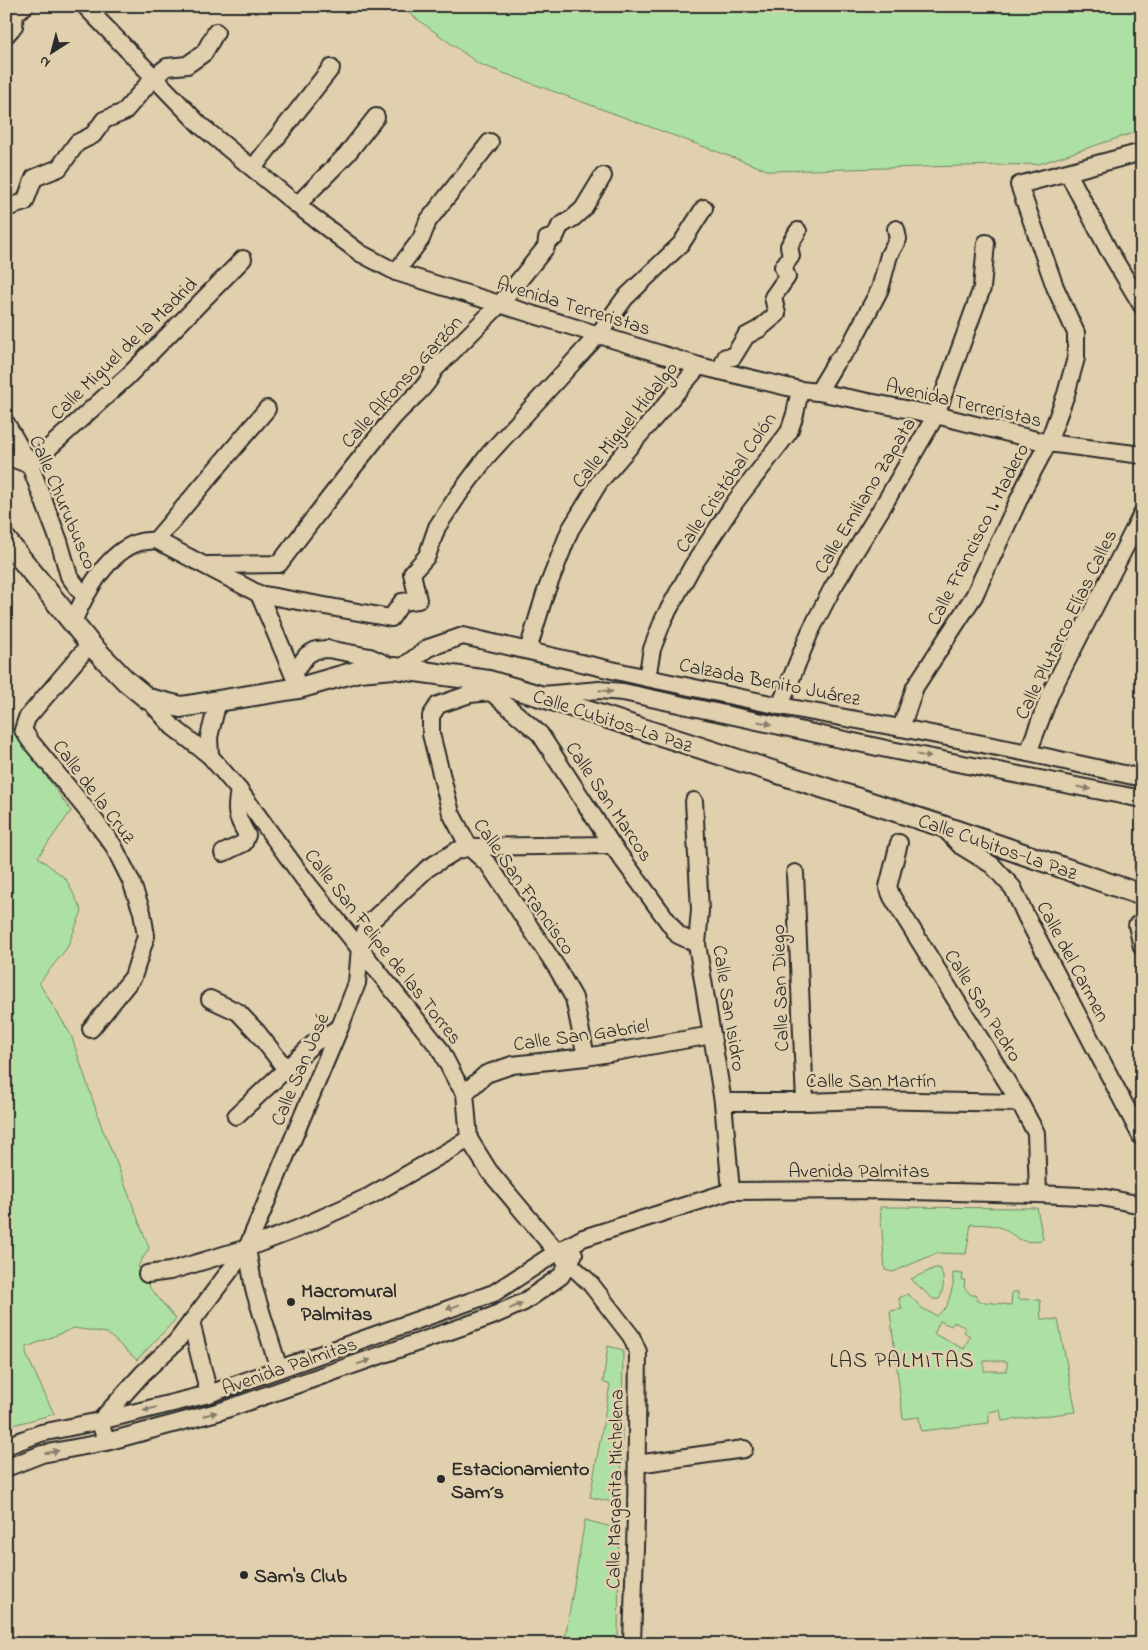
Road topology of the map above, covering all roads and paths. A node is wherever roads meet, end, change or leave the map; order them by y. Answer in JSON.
{"nodes":[{"id":1,"x":25,"y":6,"type":"edge"},
{"id":2,"x":85,"y":6,"type":"edge"},
{"id":3,"x":216,"y":32,"type":"dead end"},
{"id":4,"x":6,"y":35,"type":"edge"},
{"id":5,"x":331,"y":68,"type":"dead end"},
{"id":6,"x":154,"y":77,"type":"junction"},
{"id":7,"x":376,"y":117,"type":"dead end"},
{"id":8,"x":490,"y":142,"type":"dead end"},
{"id":9,"x":1142,"y":152,"type":"edge"},
{"id":10,"x":253,"y":168,"type":"junction"},
{"id":11,"x":1068,"y":173,"type":"junction"},
{"id":12,"x":603,"y":176,"type":"dead end"},
{"id":13,"x":297,"y":204,"type":"junction"},
{"id":14,"x":6,"y":208,"type":"edge"},
{"id":15,"x":704,"y":208,"type":"dead end"},
{"id":16,"x":896,"y":230,"type":"dead end"},
{"id":17,"x":798,"y":231,"type":"dead end"},
{"id":18,"x":986,"y":243,"type":"dead end"},
{"id":19,"x":243,"y":259,"type":"dead end"},
{"id":20,"x":396,"y":272,"type":"junction"},
{"id":21,"x":500,"y":304,"type":"junction"},
{"id":22,"x":1142,"y":306,"type":"edge"},
{"id":23,"x":598,"y":335,"type":"junction"},
{"id":24,"x":699,"y":366,"type":"junction"},
{"id":25,"x":720,"y":371,"type":"junction"},
{"id":26,"x":800,"y":390,"type":"junction"},
{"id":27,"x":818,"y":392,"type":"junction"},
{"id":28,"x":266,"y":408,"type":"dead end"},
{"id":29,"x":936,"y":416,"type":"junction"},
{"id":30,"x":6,"y":423,"type":"edge"},
{"id":31,"x":1048,"y":443,"type":"junction"},
{"id":32,"x":1142,"y":455,"type":"edge"},
{"id":33,"x":6,"y":456,"type":"edge"},
{"id":34,"x":30,"y":466,"type":"junction"},
{"id":35,"x":1142,"y":514,"type":"edge"},
{"id":36,"x":6,"y":540,"type":"edge"},
{"id":37,"x":156,"y":540,"type":"junction"},
{"id":38,"x":206,"y":565,"type":"junction"},
{"id":39,"x":259,"y":594,"type":"junction"},
{"id":40,"x":84,"y":596,"type":"junction"},
{"id":41,"x":73,"y":622,"type":"junction"},
{"id":42,"x":90,"y":644,"type":"junction"},
{"id":43,"x":528,"y":650,"type":"junction"},
{"id":44,"x":397,"y":669,"type":"junction"},
{"id":45,"x":647,"y":678,"type":"junction"},
{"id":46,"x":296,"y":681,"type":"junction"},
{"id":47,"x":490,"y":686,"type":"junction"},
{"id":48,"x":540,"y":696,"type":"junction"},
{"id":49,"x":148,"y":699,"type":"junction"},
{"id":50,"x":218,"y":701,"type":"junction"},
{"id":51,"x":780,"y":706,"type":"junction"},
{"id":52,"x":901,"y":728,"type":"junction"},
{"id":53,"x":1028,"y":753,"type":"junction"},
{"id":54,"x":210,"y":756,"type":"junction"},
{"id":55,"x":1142,"y":760,"type":"edge"},
{"id":56,"x":1138,"y":776,"type":"edge"},
{"id":57,"x":239,"y":790,"type":"junction"},
{"id":58,"x":1142,"y":799,"type":"edge"},
{"id":59,"x":694,"y":801,"type":"dead end"},
{"id":60,"x":942,"y":826,"type":"junction"},
{"id":61,"x":899,"y":843,"type":"dead end"},
{"id":62,"x":612,"y":845,"type":"junction"},
{"id":63,"x":469,"y":847,"type":"junction"},
{"id":64,"x":223,"y":853,"type":"dead end"},
{"id":65,"x":795,"y":873,"type":"dead end"},
{"id":66,"x":1142,"y":895,"type":"edge"},
{"id":67,"x":1137,"y":925,"type":"dead end"},
{"id":68,"x":697,"y":944,"type":"junction"},
{"id":69,"x":360,"y":947,"type":"junction"},
{"id":70,"x":1142,"y":947,"type":"edge"},
{"id":71,"x":210,"y":999,"type":"dead end"},
{"id":72,"x":340,"y":1027,"type":"junction"},
{"id":73,"x":91,"y":1029,"type":"dead end"},
{"id":74,"x":712,"y":1035,"type":"junction"},
{"id":75,"x":586,"y":1057,"type":"junction"},
{"id":76,"x":286,"y":1069,"type":"junction"},
{"id":77,"x":465,"y":1093,"type":"junction"},
{"id":78,"x":723,"y":1102,"type":"junction"},
{"id":79,"x":805,"y":1102,"type":"junction"},
{"id":80,"x":1020,"y":1103,"type":"junction"},
{"id":81,"x":236,"y":1116,"type":"dead end"},
{"id":82,"x":1142,"y":1138,"type":"edge"},
{"id":83,"x":469,"y":1139,"type":"junction"},
{"id":84,"x":730,"y":1191,"type":"junction"},
{"id":85,"x":1038,"y":1194,"type":"junction"},
{"id":86,"x":1142,"y":1205,"type":"edge"},
{"id":87,"x":247,"y":1248,"type":"junction"},
{"id":88,"x":563,"y":1258,"type":"junction"},
{"id":89,"x":147,"y":1274,"type":"dead end"},
{"id":90,"x":191,"y":1322,"type":"junction"},
{"id":91,"x":631,"y":1336,"type":"joint"},
{"id":92,"x":278,"y":1370,"type":"junction"},
{"id":93,"x":209,"y":1394,"type":"junction"},
{"id":94,"x":100,"y":1421,"type":"junction"},
{"id":95,"x":106,"y":1442,"type":"junction"},
{"id":96,"x":6,"y":1446,"type":"edge"},
{"id":97,"x":744,"y":1449,"type":"dead end"},
{"id":98,"x":637,"y":1464,"type":"junction"},
{"id":99,"x":6,"y":1468,"type":"edge"},
{"id":100,"x":632,"y":1644,"type":"edge"}],
"edges":[{"from":1,"to":4,"type":"street"},
{"from":2,"to":6,"type":"street","name":"Avenida Terreristas"},
{"from":3,"to":6,"type":"street"},
{"from":5,"to":10,"type":"street"},
{"from":6,"to":10,"type":"street","name":"Avenida Terreristas"},
{"from":6,"to":14,"type":"street"},
{"from":7,"to":13,"type":"street"},
{"from":8,"to":20,"type":"street"},
{"from":9,"to":11,"type":"street"},
{"from":10,"to":13,"type":"street","name":"Avenida Terreristas"},
{"from":11,"to":22,"type":"street"},
{"from":11,"to":31,"type":"street","name":"Calle Francisco I. Madero"},
{"from":12,"to":21,"type":"street","name":"Calle Alfonso Garzón"},
{"from":13,"to":20,"type":"street","name":"Avenida Terreristas"},
{"from":15,"to":23,"type":"street"},
{"from":16,"to":27,"type":"street"},
{"from":17,"to":25,"type":"street"},
{"from":18,"to":29,"type":"street","name":"Calle Emiliano Zapata"},
{"from":19,"to":34,"type":"street","name":"Calle Miguel de la Madrid"},
{"from":20,"to":21,"type":"street","name":"Avenida Terreristas"},
{"from":21,"to":23,"type":"street","name":"Avenida Terreristas"},
{"from":21,"to":38,"type":"street","name":"Calle Alfonso Garzón"},
{"from":23,"to":24,"type":"street","name":"Avenida Terreristas"},
{"from":23,"to":39,"type":"street"},
{"from":24,"to":25,"type":"street","name":"Avenida Terreristas"},
{"from":24,"to":43,"type":"street","name":"Calle Miguel Hidalgo"},
{"from":25,"to":26,"type":"street","name":"Avenida Terreristas"},
{"from":26,"to":27,"type":"street","name":"Avenida Terreristas"},
{"from":26,"to":45,"type":"street","name":"Calle Cristóbal Colón"},
{"from":27,"to":29,"type":"street","name":"Avenida Terreristas"},
{"from":28,"to":37,"type":"street"},
{"from":29,"to":31,"type":"street","name":"Avenida Terreristas"},
{"from":29,"to":51,"type":"street","name":"Calle Emiliano Zapata"},
{"from":30,"to":34,"type":"street","name":"Calle Churubusco"},
{"from":31,"to":32,"type":"street","name":"Avenida Terreristas"},
{"from":31,"to":52,"type":"street","name":"Calle Francisco I. Madero"},
{"from":33,"to":34,"type":"street"},
{"from":34,"to":40,"type":"street","name":"Calle Churubusco"},
{"from":35,"to":53,"type":"street","name":"Calle Plutarco Elías Calles"},
{"from":36,"to":41,"type":"main road","name":"Calle Cubitos-La Paz"},
{"from":37,"to":38,"type":"street"},
{"from":37,"to":40,"type":"street"},
{"from":38,"to":39,"type":"street"},
{"from":39,"to":46,"type":"street"},
{"from":40,"to":41,"type":"street"},
{"from":41,"to":42,"type":"main road","name":"Calle Cubitos-La Paz"},
{"from":42,"to":49,"type":"main road","name":"Calle Cubitos-La Paz"},
{"from":42,"to":73,"type":"street","name":"Calle de la Cruz"},
{"from":43,"to":44,"type":"street","name":"Calzada Benito Juárez"},
{"from":43,"to":45,"type":"street","name":"Calzada Benito Juárez"},
{"from":44,"to":46,"type":"main road","name":"Calle Cubitos-La Paz"},
{"from":44,"to":46,"type":"street"},
{"from":44,"to":47,"type":"main road","name":"Calle Cubitos-La Paz"},
{"from":45,"to":51,"type":"street","name":"Calzada Benito Juárez"},
{"from":46,"to":50,"type":"main road","name":"Calle Cubitos-La Paz"},
{"from":47,"to":48,"type":"main road","name":"Calle Cubitos-La Paz"},
{"from":47,"to":62,"type":"street","name":"Calle San Marcos"},
{"from":47,"to":63,"type":"street","name":"Calle San Francisco"},
{"from":48,"to":58,"type":"street","one_way":true},
{"from":48,"to":60,"type":"main road","name":"Calle Cubitos-La Paz"},
{"from":49,"to":50,"type":"main road","name":"Calle Cubitos-La Paz"},
{"from":49,"to":54,"type":"street","name":"Calle San Felipe de las Torres"},
{"from":50,"to":54,"type":"street"},
{"from":51,"to":52,"type":"street","name":"Calzada Benito Juárez"},
{"from":52,"to":53,"type":"street","name":"Calzada Benito Juárez"},
{"from":53,"to":56,"type":"street","name":"Calzada Benito Juárez"},
{"from":54,"to":57,"type":"street","name":"Calle San Felipe de las Torres"},
{"from":55,"to":56,"type":"street"},
{"from":57,"to":64,"type":"street"},
{"from":57,"to":69,"type":"street","name":"Calle San Felipe de las Torres"},
{"from":59,"to":68,"type":"street","name":"Calle San Isidro"},
{"from":60,"to":66,"type":"main road","name":"Calle Cubitos-La Paz"},
{"from":60,"to":82,"type":"street","name":"Calle del Carmen"},
{"from":61,"to":80,"type":"street","name":"Calle San Pedro"},
{"from":62,"to":63,"type":"street","name":"Calle San José"},
{"from":62,"to":68,"type":"street","name":"Calle San Marcos"},
{"from":63,"to":69,"type":"street","name":"Calle San José"},
{"from":63,"to":75,"type":"street","name":"Calle San Francisco"},
{"from":65,"to":79,"type":"street","name":"Calle San Diego"},
{"from":67,"to":70,"type":"street"},
{"from":68,"to":74,"type":"street","name":"Calle San Isidro"},
{"from":69,"to":72,"type":"street","name":"Calle San José"},
{"from":69,"to":77,"type":"street","name":"Calle San Felipe de las Torres"},
{"from":71,"to":76,"type":"street"},
{"from":72,"to":76,"type":"street"},
{"from":72,"to":87,"type":"street","name":"Calle San José"},
{"from":74,"to":75,"type":"street","name":"Calle San Gabriel"},
{"from":74,"to":78,"type":"street","name":"Calle San Isidro"},
{"from":75,"to":77,"type":"street","name":"Calle San Gabriel"},
{"from":76,"to":81,"type":"street"},
{"from":77,"to":83,"type":"street","name":"Calle San Felipe de las Torres"},
{"from":78,"to":79,"type":"street","name":"Calle San Martín"},
{"from":78,"to":84,"type":"street","name":"Calle San Isidro"},
{"from":79,"to":80,"type":"street","name":"Calle San Martín"},
{"from":80,"to":85,"type":"street","name":"Calle San Pedro"},
{"from":83,"to":87,"type":"street"},
{"from":83,"to":88,"type":"street","name":"Calle San Felipe de las Torres"},
{"from":84,"to":85,"type":"street","name":"Avenida Palmitas"},
{"from":84,"to":88,"type":"street","name":"Avenida Palmitas"},
{"from":85,"to":86,"type":"street","name":"Avenida Palmitas"},
{"from":87,"to":89,"type":"street"},
{"from":87,"to":90,"type":"street","name":"Calle San José"},
{"from":87,"to":92,"type":"street"},
{"from":88,"to":91,"type":"street","name":"Calle San Felipe de las Torres"},
{"from":88,"to":92,"type":"street","name":"Avenida Palmitas","one_way":true},
{"from":95,"to":88,"type":"street","name":"Avenida Palmitas","one_way":true},
{"from":90,"to":93,"type":"street"},
{"from":90,"to":94,"type":"street","name":"Calle San José"},
{"from":91,"to":98,"type":"street","name":"Calle Margarita Michelena"},
{"from":92,"to":93,"type":"street","name":"Avenida Palmitas"},
{"from":93,"to":94,"type":"street","name":"Avenida Palmitas","one_way":true},
{"from":94,"to":95,"type":"street"},
{"from":94,"to":96,"type":"street","name":"Avenida Palmitas"},
{"from":99,"to":95,"type":"street","name":"Avenida Palmitas","one_way":true},
{"from":97,"to":98,"type":"street"},
{"from":98,"to":100,"type":"street","name":"Calle Margarita Michelena"}]}
